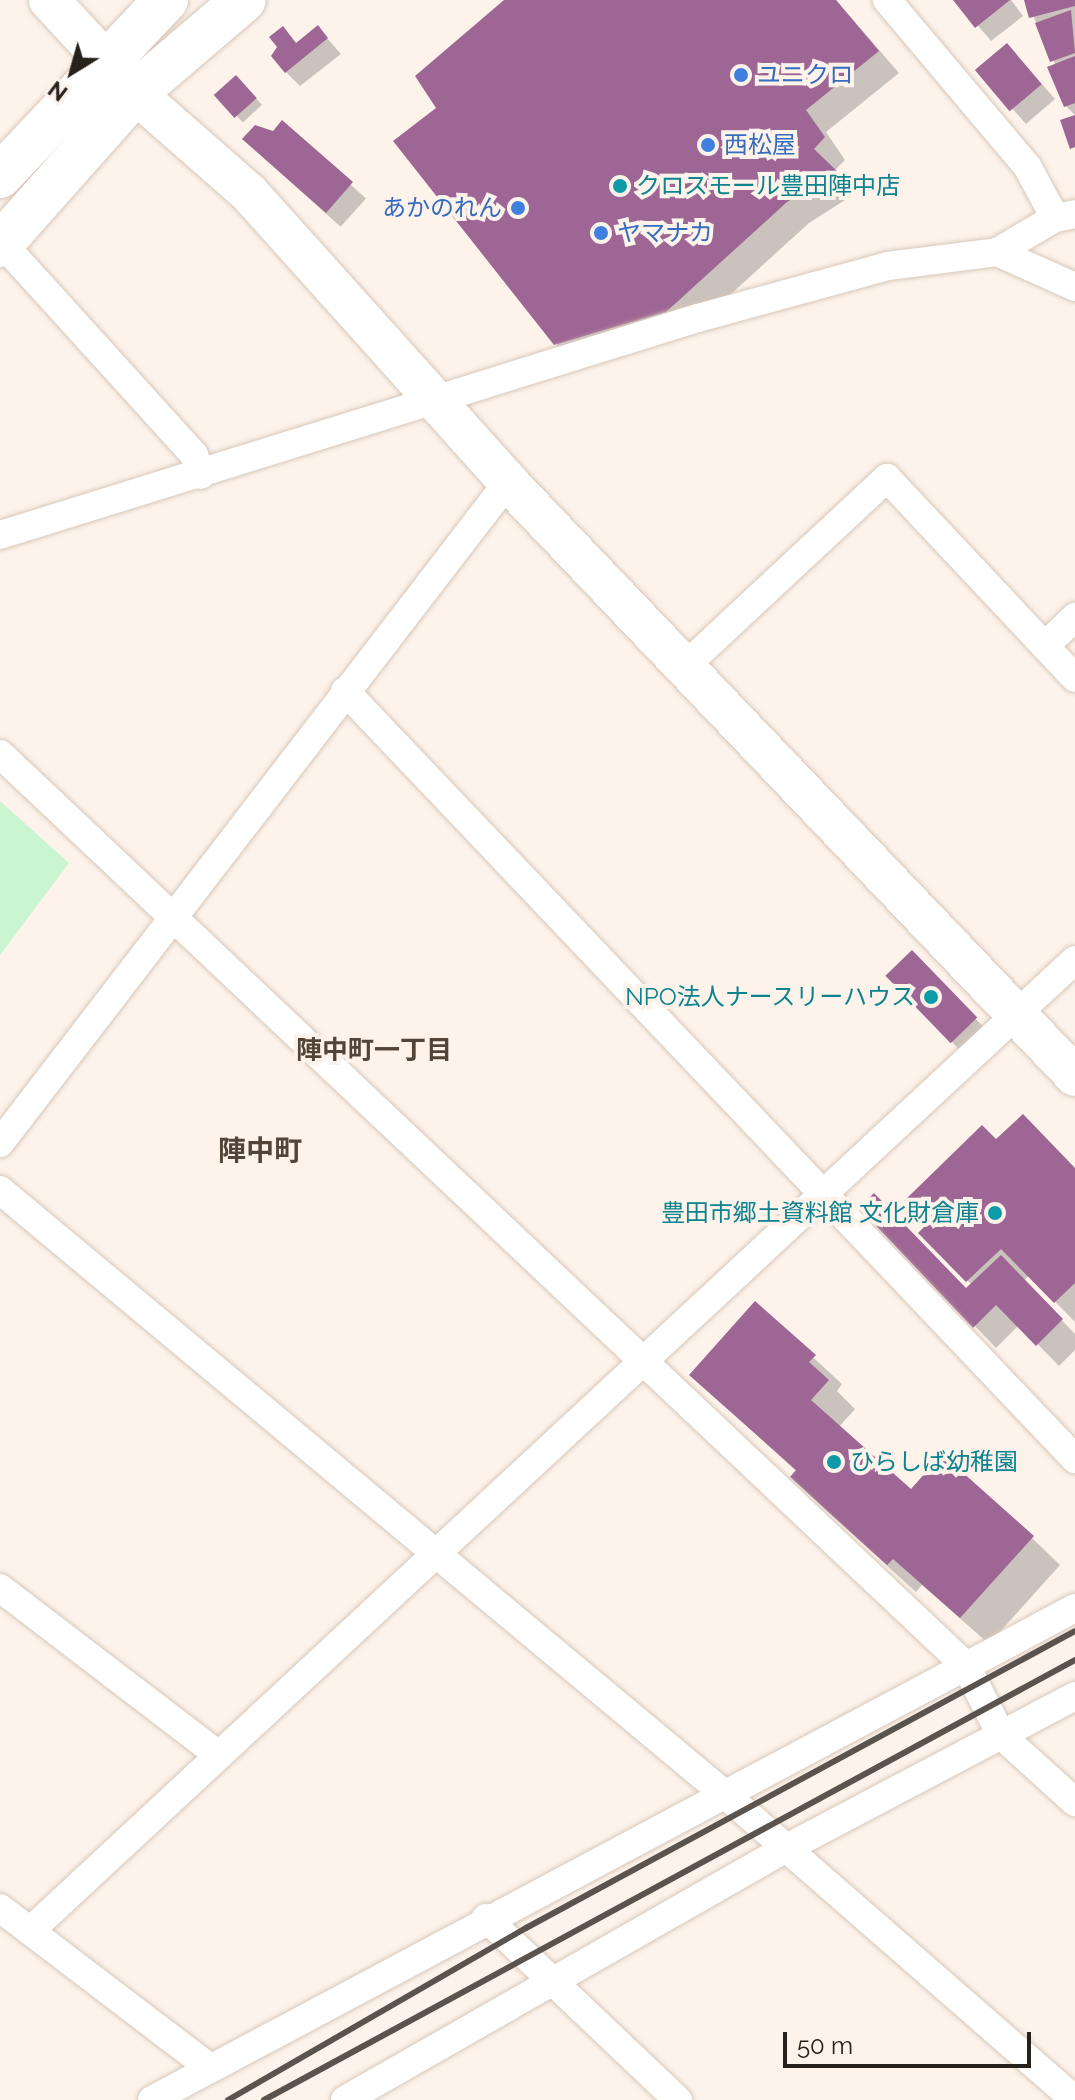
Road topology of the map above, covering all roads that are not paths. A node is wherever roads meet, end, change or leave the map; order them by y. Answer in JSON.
{"nodes":[{"id":1,"x":49,"y":0,"type":"edge"},
{"id":2,"x":166,"y":0,"type":"edge"},
{"id":3,"x":244,"y":0,"type":"edge"},
{"id":4,"x":887,"y":0,"type":"edge"},
{"id":5,"x":106,"y":59,"type":"junction"},
{"id":6,"x":135,"y":93,"type":"junction"},
{"id":7,"x":0,"y":176,"type":"edge"},
{"id":8,"x":1065,"y":216,"type":"edge"},
{"id":9,"x":1,"y":244,"type":"edge"},
{"id":10,"x":997,"y":252,"type":"junction"},
{"id":11,"x":1075,"y":287,"type":"edge"},
{"id":12,"x":431,"y":399,"type":"junction"},
{"id":13,"x":201,"y":475,"type":"junction"},
{"id":14,"x":508,"y":482,"type":"junction"},
{"id":15,"x":0,"y":535,"type":"edge"},
{"id":16,"x":1075,"y":617,"type":"edge"},
{"id":17,"x":1045,"y":646,"type":"junction"},
{"id":18,"x":683,"y":668,"type":"junction"},
{"id":19,"x":1075,"y":678,"type":"edge"},
{"id":20,"x":345,"y":691,"type":"junction"},
{"id":21,"x":0,"y":754,"type":"edge"},
{"id":22,"x":171,"y":920,"type":"junction"},
{"id":23,"x":1075,"y":960,"type":"edge"},
{"id":24,"x":1016,"y":1013,"type":"junction"},
{"id":25,"x":1075,"y":1076,"type":"edge"},
{"id":26,"x":0,"y":1143,"type":"edge"},
{"id":27,"x":0,"y":1190,"type":"edge"},
{"id":28,"x":821,"y":1193,"type":"junction"},
{"id":29,"x":644,"y":1359,"type":"junction"},
{"id":30,"x":1075,"y":1459,"type":"edge"},
{"id":31,"x":438,"y":1555,"type":"junction"},
{"id":32,"x":0,"y":1588,"type":"edge"},
{"id":33,"x":1075,"y":1608,"type":"edge"},
{"id":34,"x":966,"y":1666,"type":"junction"},
{"id":35,"x":1075,"y":1696,"type":"edge"},
{"id":36,"x":1001,"y":1735,"type":"junction"},
{"id":37,"x":217,"y":1754,"type":"junction"},
{"id":38,"x":722,"y":1792,"type":"junction"},
{"id":39,"x":1075,"y":1802,"type":"edge"},
{"id":40,"x":783,"y":1850,"type":"junction"},
{"id":41,"x":0,"y":1908,"type":"edge"},
{"id":42,"x":486,"y":1918,"type":"junction"},
{"id":43,"x":30,"y":1931,"type":"junction"},
{"id":44,"x":554,"y":1983,"type":"junction"},
{"id":45,"x":209,"y":2067,"type":"junction"},
{"id":46,"x":350,"y":2099,"type":"edge"},
{"id":47,"x":152,"y":2100,"type":"edge"},
{"id":48,"x":678,"y":2100,"type":"edge"},
{"id":49,"x":1075,"y":2100,"type":"edge"}],
"edges":[{"from":1,"to":5,"type":"street"},
{"from":2,"to":5,"type":"highway"},
{"from":3,"to":6,"type":"highway"},
{"from":4,"to":8,"type":"street"},
{"from":5,"to":6,"type":"street"},
{"from":5,"to":7,"type":"highway"},
{"from":6,"to":9,"type":"highway"},
{"from":6,"to":12,"type":"street"},
{"from":8,"to":10,"type":"street"},
{"from":9,"to":13,"type":"street"},
{"from":10,"to":11,"type":"street"},
{"from":10,"to":12,"type":"street"},
{"from":12,"to":13,"type":"street"},
{"from":12,"to":14,"type":"street"},
{"from":13,"to":15,"type":"street"},
{"from":14,"to":18,"type":"street"},
{"from":14,"to":20,"type":"street"},
{"from":16,"to":17,"type":"street"},
{"from":17,"to":18,"type":"street"},
{"from":17,"to":19,"type":"street"},
{"from":18,"to":24,"type":"street"},
{"from":20,"to":22,"type":"street"},
{"from":20,"to":28,"type":"street"},
{"from":21,"to":22,"type":"street"},
{"from":22,"to":26,"type":"street"},
{"from":22,"to":29,"type":"street"},
{"from":23,"to":24,"type":"street"},
{"from":24,"to":25,"type":"street"},
{"from":24,"to":28,"type":"street"},
{"from":27,"to":31,"type":"street"},
{"from":28,"to":29,"type":"street"},
{"from":28,"to":30,"type":"street"},
{"from":29,"to":31,"type":"street"},
{"from":29,"to":34,"type":"street"},
{"from":31,"to":37,"type":"street"},
{"from":31,"to":38,"type":"street"},
{"from":32,"to":37,"type":"street"},
{"from":33,"to":34,"type":"street"},
{"from":34,"to":36,"type":"street"},
{"from":34,"to":38,"type":"street"},
{"from":35,"to":36,"type":"street"},
{"from":36,"to":39,"type":"street"},
{"from":36,"to":40,"type":"street"},
{"from":37,"to":43,"type":"street"},
{"from":38,"to":40,"type":"street"},
{"from":38,"to":42,"type":"street"},
{"from":40,"to":44,"type":"street"},
{"from":40,"to":49,"type":"street"},
{"from":41,"to":43,"type":"street"},
{"from":42,"to":44,"type":"street"},
{"from":42,"to":45,"type":"street"},
{"from":43,"to":45,"type":"street"},
{"from":44,"to":46,"type":"street"},
{"from":44,"to":48,"type":"street"},
{"from":45,"to":47,"type":"street"}]}
